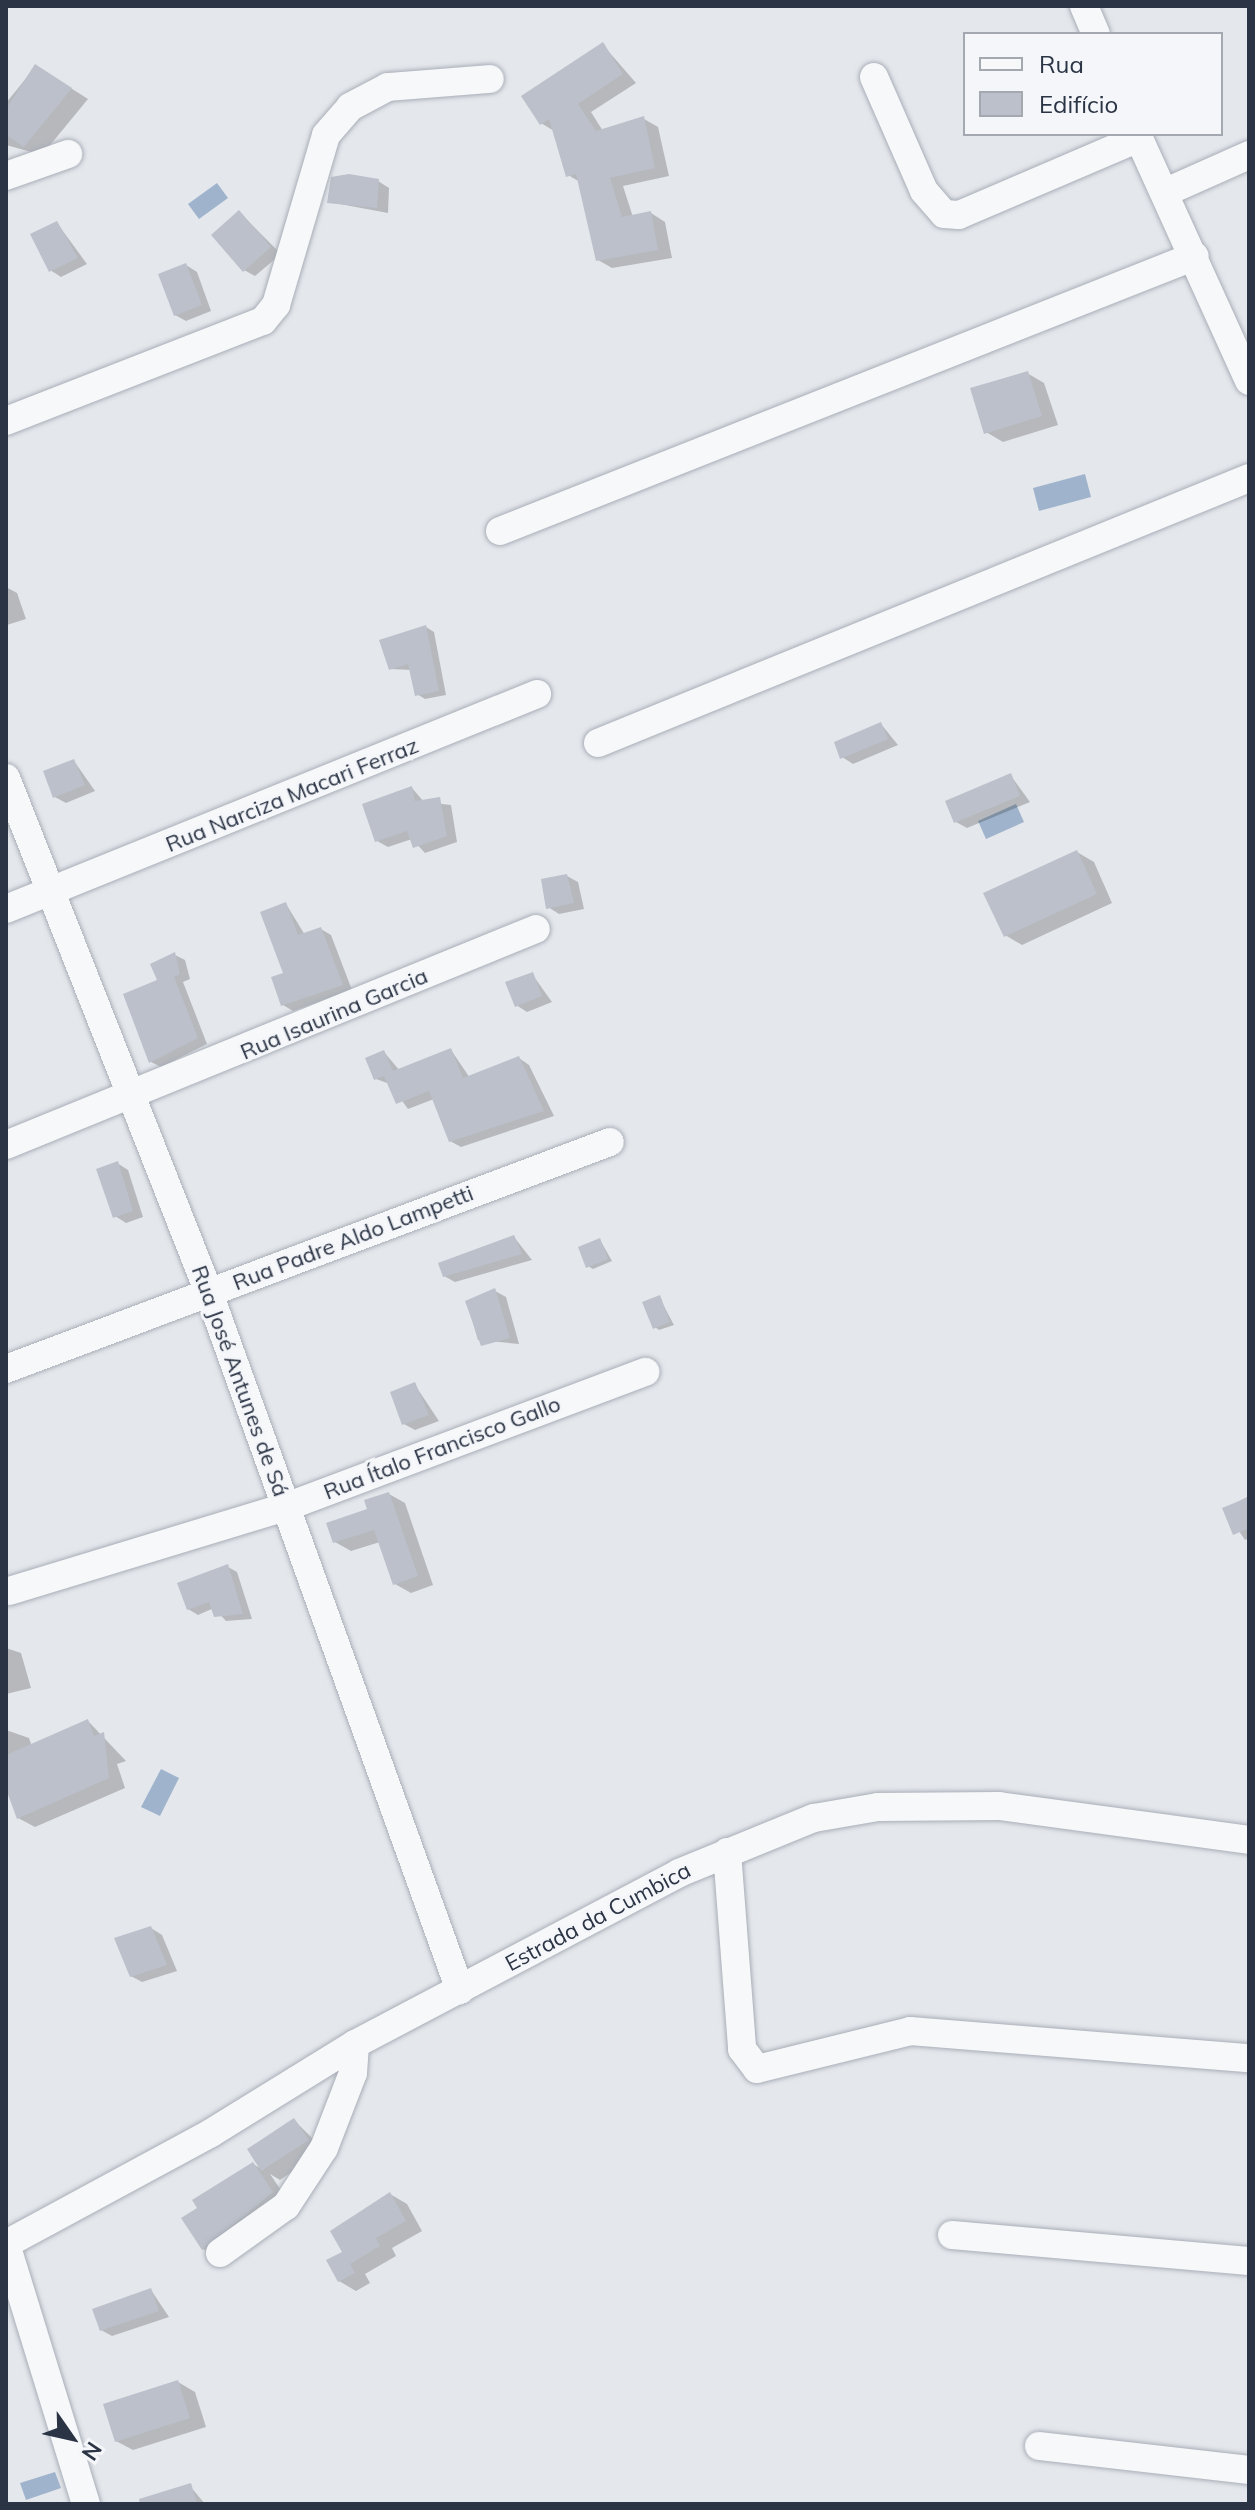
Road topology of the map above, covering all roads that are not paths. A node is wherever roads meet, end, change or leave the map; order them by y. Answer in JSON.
{"nodes":[{"id":1,"x":874,"y":77,"type":"dead end"},
{"id":2,"x":490,"y":79,"type":"dead end"},
{"id":3,"x":1138,"y":136,"type":"edge"},
{"id":4,"x":68,"y":154,"type":"dead end"},
{"id":5,"x":1249,"y":155,"type":"edge"},
{"id":6,"x":6,"y":176,"type":"edge"},
{"id":7,"x":1166,"y":192,"type":"junction"},
{"id":8,"x":1195,"y":256,"type":"junction"},
{"id":9,"x":1249,"y":381,"type":"edge"},
{"id":10,"x":6,"y":421,"type":"edge"},
{"id":11,"x":1249,"y":478,"type":"edge"},
{"id":12,"x":500,"y":531,"type":"dead end"},
{"id":13,"x":537,"y":694,"type":"dead end"},
{"id":14,"x":598,"y":743,"type":"dead end"},
{"id":15,"x":6,"y":778,"type":"edge"},
{"id":16,"x":48,"y":895,"type":"junction"},
{"id":17,"x":6,"y":909,"type":"edge"},
{"id":18,"x":536,"y":929,"type":"dead end"},
{"id":19,"x":132,"y":1098,"type":"junction"},
{"id":20,"x":610,"y":1142,"type":"dead end"},
{"id":21,"x":6,"y":1145,"type":"edge"},
{"id":22,"x":209,"y":1293,"type":"junction"},
{"id":23,"x":6,"y":1369,"type":"edge"},
{"id":24,"x":645,"y":1372,"type":"dead end"},
{"id":25,"x":286,"y":1507,"type":"junction"},
{"id":26,"x":9,"y":1591,"type":"dead end"},
{"id":27,"x":1249,"y":1840,"type":"edge"},
{"id":28,"x":727,"y":1852,"type":"junction"},
{"id":29,"x":460,"y":1990,"type":"junction"},
{"id":30,"x":355,"y":2044,"type":"junction"},
{"id":31,"x":1249,"y":2058,"type":"edge"},
{"id":32,"x":952,"y":2235,"type":"dead end"},
{"id":33,"x":6,"y":2244,"type":"edge"},
{"id":34,"x":220,"y":2253,"type":"dead end"},
{"id":35,"x":1249,"y":2261,"type":"edge"},
{"id":36,"x":1039,"y":2446,"type":"dead end"},
{"id":37,"x":1249,"y":2470,"type":"edge"},
{"id":38,"x":86,"y":2504,"type":"edge"}],
"edges":[{"from":1,"to":3,"type":"street"},
{"from":2,"to":10,"type":"street"},
{"from":3,"to":7,"type":"street"},
{"from":4,"to":6,"type":"street"},
{"from":5,"to":7,"type":"street"},
{"from":7,"to":8,"type":"street"},
{"from":8,"to":9,"type":"street"},
{"from":8,"to":12,"type":"street"},
{"from":11,"to":14,"type":"street"},
{"from":13,"to":16,"type":"street","name":"Rua Narciza Macari Ferraz"},
{"from":15,"to":16,"type":"street","name":"Rua José Antunes de Sá"},
{"from":16,"to":17,"type":"street","name":"Rua Narciza Macari Ferraz"},
{"from":16,"to":19,"type":"street","name":"Rua José Antunes de Sá"},
{"from":18,"to":19,"type":"street","name":"Rua Isaurina Garcia"},
{"from":19,"to":21,"type":"street","name":"Rua Isaurina Garcia"},
{"from":19,"to":22,"type":"street","name":"Rua José Antunes de Sá"},
{"from":20,"to":22,"type":"street","name":"Rua Padre Aldo Lampetti"},
{"from":22,"to":23,"type":"street","name":"Rua Padre Aldo Lampetti"},
{"from":22,"to":25,"type":"street","name":"Rua José Antunes de Sá"},
{"from":24,"to":25,"type":"street","name":"Rua Ítalo Francisco Gallo"},
{"from":25,"to":26,"type":"street","name":"Rua Ítalo Francisco Gallo"},
{"from":25,"to":29,"type":"street","name":"Rua José Antunes de Sá"},
{"from":27,"to":28,"type":"street","name":"Estrada da Cumbica"},
{"from":28,"to":29,"type":"street","name":"Estrada da Cumbica"},
{"from":28,"to":31,"type":"street"},
{"from":29,"to":30,"type":"street","name":"Estrada da Cumbica"},
{"from":30,"to":33,"type":"street","name":"Estrada da Cumbica"},
{"from":30,"to":34,"type":"street"},
{"from":32,"to":35,"type":"street"},
{"from":33,"to":38,"type":"street"},
{"from":36,"to":37,"type":"street"}]}
